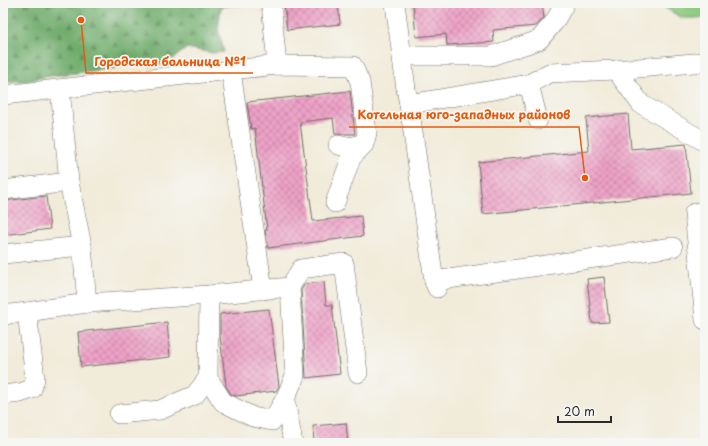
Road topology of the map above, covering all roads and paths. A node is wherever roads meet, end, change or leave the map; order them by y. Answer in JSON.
{"nodes":[{"id":1,"x":271,"y":3,"type":"edge"},
{"id":2,"x":395,"y":3,"type":"edge"},
{"id":3,"x":565,"y":3,"type":"edge"},
{"id":4,"x":402,"y":56,"type":"junction"},
{"id":5,"x":705,"y":62,"type":"edge"},
{"id":6,"x":277,"y":65,"type":"junction"},
{"id":7,"x":231,"y":70,"type":"junction"},
{"id":8,"x":616,"y":70,"type":"junction"},
{"id":9,"x":529,"y":84,"type":"junction"},
{"id":10,"x":60,"y":89,"type":"junction"},
{"id":11,"x":3,"y":95,"type":"edge"},
{"id":12,"x":409,"y":104,"type":"junction"},
{"id":13,"x":538,"y":120,"type":"dead end"},
{"id":14,"x":705,"y":142,"type":"edge"},
{"id":15,"x":364,"y":144,"type":"junction"},
{"id":16,"x":338,"y":145,"type":"dead end"},
{"id":17,"x":69,"y":182,"type":"junction"},
{"id":18,"x":3,"y":190,"type":"edge"},
{"id":19,"x":335,"y":203,"type":"dead end"},
{"id":20,"x":705,"y":211,"type":"edge"},
{"id":21,"x":82,"y":246,"type":"junction"},
{"id":22,"x":674,"y":247,"type":"dead end"},
{"id":23,"x":3,"y":254,"type":"edge"},
{"id":24,"x":290,"y":287,"type":"junction"},
{"id":25,"x":263,"y":290,"type":"junction"},
{"id":26,"x":209,"y":295,"type":"junction"},
{"id":27,"x":86,"y":303,"type":"junction"},
{"id":28,"x":27,"y":312,"type":"junction"},
{"id":29,"x":3,"y":315,"type":"edge"},
{"id":30,"x":705,"y":320,"type":"edge"},
{"id":31,"x":358,"y":373,"type":"dead end"},
{"id":32,"x":208,"y":378,"type":"junction"},
{"id":33,"x":3,"y":395,"type":"edge"},
{"id":34,"x":285,"y":399,"type":"junction"},
{"id":35,"x":119,"y":414,"type":"dead end"},
{"id":36,"x":293,"y":443,"type":"edge"}],
"edges":[{"from":1,"to":6,"type":"lane"},
{"from":2,"to":4,"type":"lane"},
{"from":3,"to":4,"type":"lane"},
{"from":4,"to":12,"type":"lane"},
{"from":5,"to":8,"type":"lane"},
{"from":6,"to":7,"type":"lane"},
{"from":6,"to":15,"type":"lane"},
{"from":7,"to":10,"type":"lane"},
{"from":7,"to":25,"type":"lane"},
{"from":8,"to":9,"type":"lane"},
{"from":8,"to":14,"type":"lane"},
{"from":9,"to":12,"type":"lane"},
{"from":9,"to":13,"type":"lane"},
{"from":10,"to":11,"type":"lane"},
{"from":10,"to":17,"type":"lane"},
{"from":12,"to":22,"type":"lane"},
{"from":15,"to":16,"type":"lane"},
{"from":15,"to":19,"type":"lane"},
{"from":17,"to":18,"type":"lane"},
{"from":17,"to":21,"type":"lane"},
{"from":20,"to":30,"type":"lane"},
{"from":21,"to":23,"type":"lane"},
{"from":21,"to":27,"type":"lane"},
{"from":24,"to":25,"type":"lane"},
{"from":24,"to":31,"type":"lane"},
{"from":24,"to":34,"type":"lane"},
{"from":25,"to":26,"type":"lane"},
{"from":26,"to":27,"type":"lane"},
{"from":26,"to":32,"type":"lane"},
{"from":27,"to":28,"type":"lane"},
{"from":28,"to":29,"type":"lane"},
{"from":28,"to":33,"type":"lane"},
{"from":32,"to":34,"type":"lane"},
{"from":32,"to":35,"type":"lane"},
{"from":34,"to":36,"type":"lane"}]}
